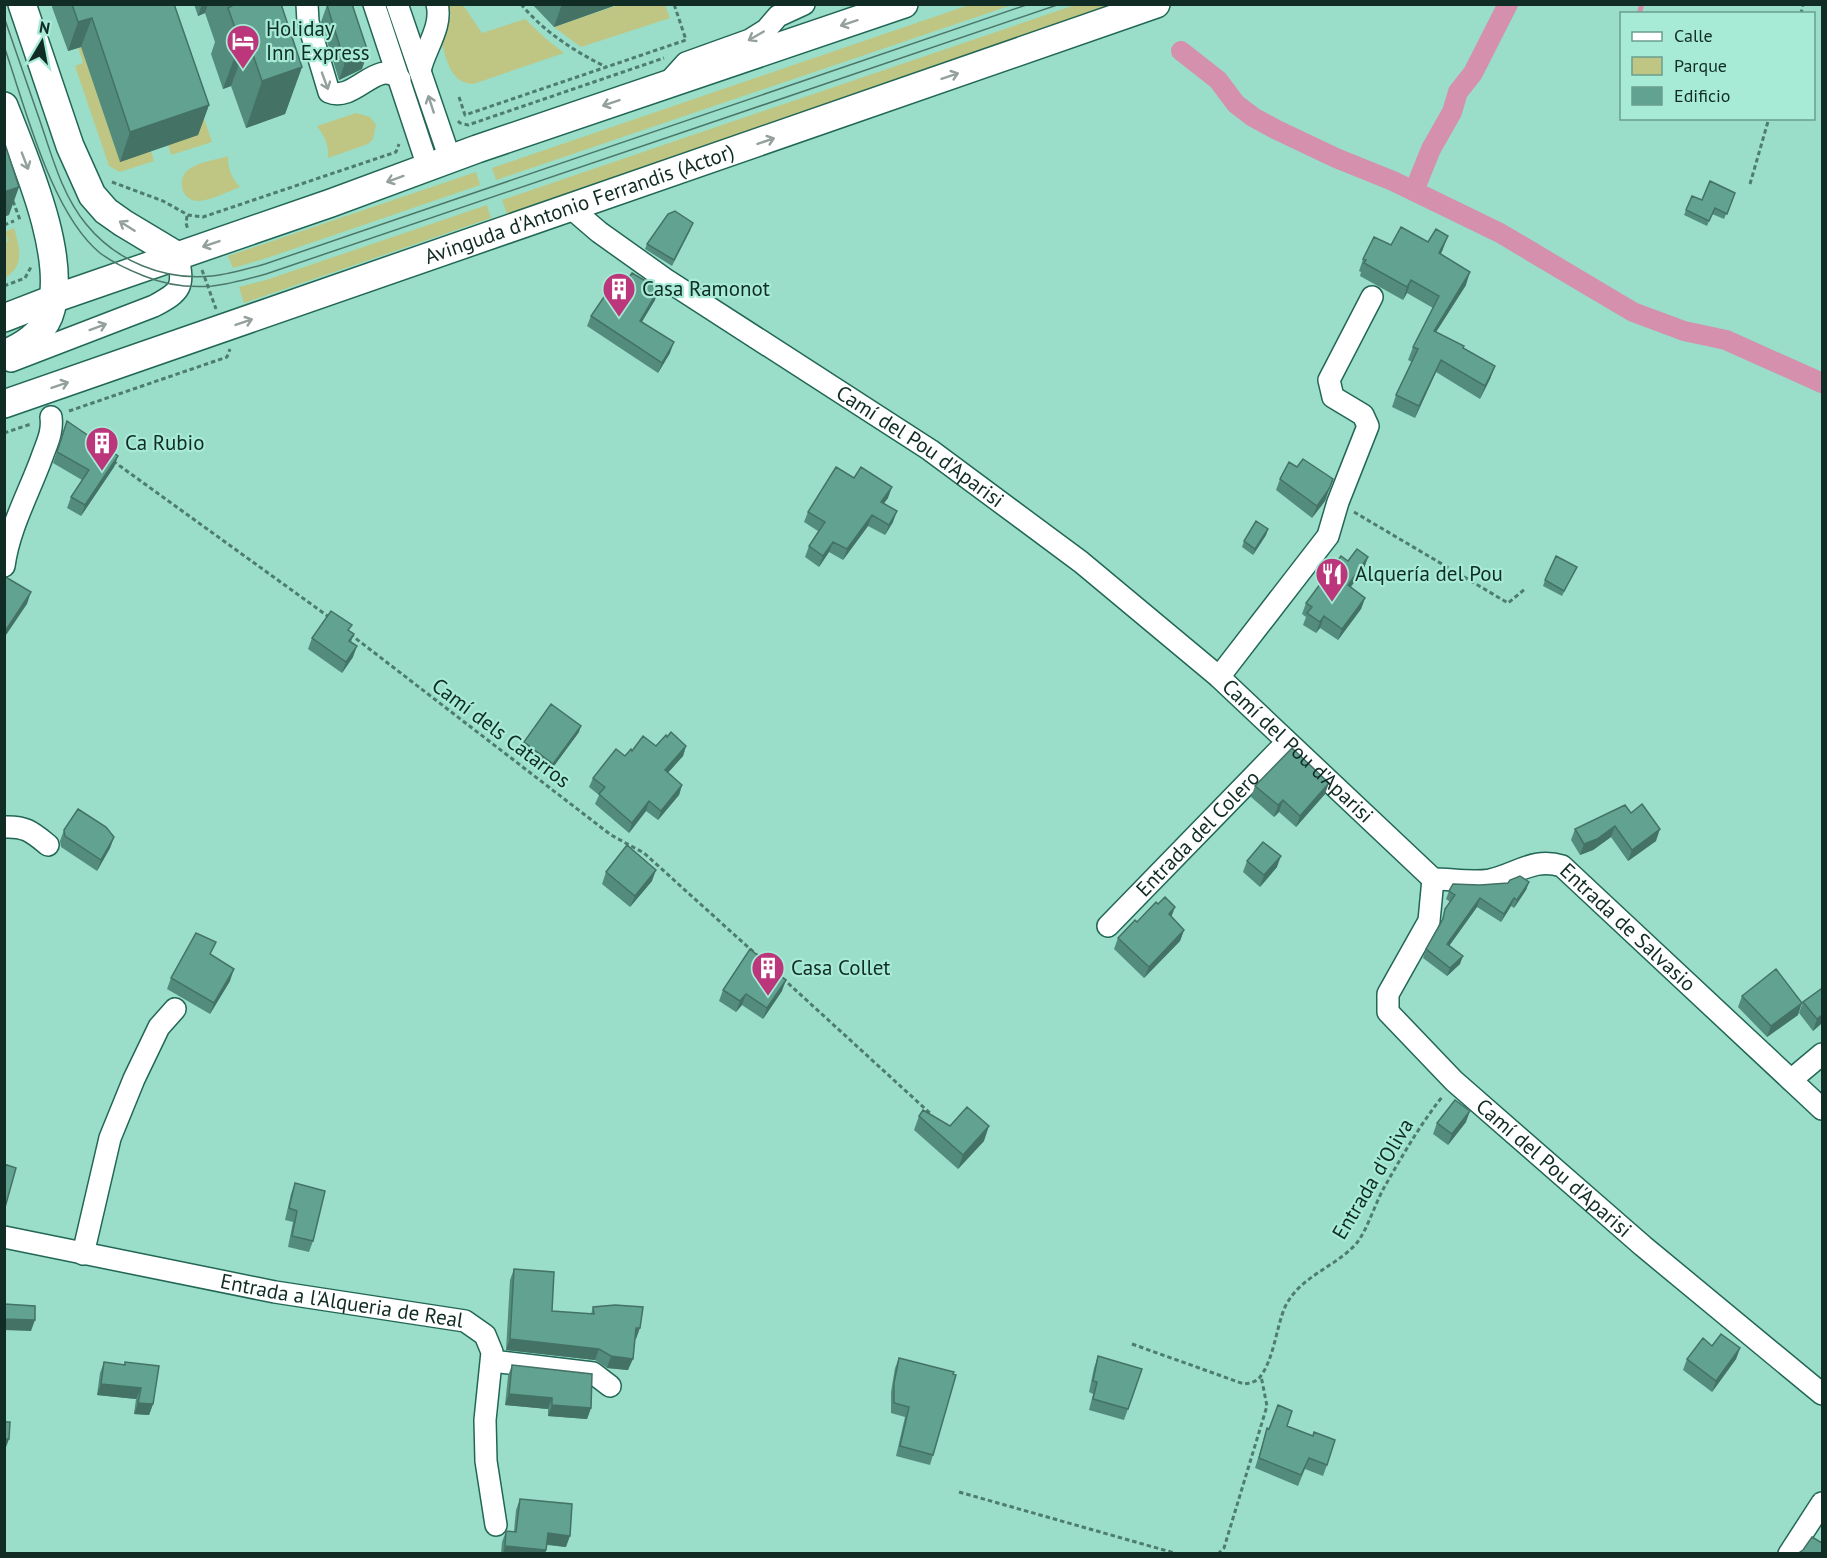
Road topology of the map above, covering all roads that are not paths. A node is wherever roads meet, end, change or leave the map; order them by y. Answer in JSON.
{"nodes":[{"id":1,"x":22,"y":4,"type":"edge"},
{"id":2,"x":307,"y":4,"type":"edge"},
{"id":3,"x":374,"y":4,"type":"edge"},
{"id":4,"x":397,"y":4,"type":"edge"},
{"id":5,"x":437,"y":4,"type":"edge"},
{"id":6,"x":804,"y":4,"type":"edge"},
{"id":7,"x":904,"y":4,"type":"edge"},
{"id":8,"x":1156,"y":4,"type":"edge"},
{"id":9,"x":420,"y":71,"type":"junction"},
{"id":10,"x":400,"y":79,"type":"junction"},
{"id":11,"x":667,"y":84,"type":"junction"},
{"id":12,"x":4,"y":106,"type":"edge"},
{"id":13,"x":439,"y":163,"type":"junction"},
{"id":14,"x":571,"y":208,"type":"junction"},
{"id":15,"x":189,"y":260,"type":"junction"},
{"id":16,"x":1372,"y":297,"type":"dead end"},
{"id":17,"x":53,"y":299,"type":"junction"},
{"id":18,"x":4,"y":318,"type":"edge"},
{"id":19,"x":4,"y":354,"type":"edge"},
{"id":20,"x":4,"y":363,"type":"edge"},
{"id":21,"x":4,"y":404,"type":"edge"},
{"id":22,"x":51,"y":417,"type":"road end"},
{"id":23,"x":4,"y":566,"type":"edge"},
{"id":24,"x":1219,"y":677,"type":"junction"},
{"id":25,"x":1287,"y":742,"type":"junction"},
{"id":26,"x":4,"y":827,"type":"edge"},
{"id":27,"x":48,"y":845,"type":"dead end"},
{"id":28,"x":1433,"y":879,"type":"junction"},
{"id":29,"x":1108,"y":926,"type":"dead end"},
{"id":30,"x":175,"y":1009,"type":"dead end"},
{"id":31,"x":1822,"y":1054,"type":"edge"},
{"id":32,"x":1791,"y":1080,"type":"junction"},
{"id":33,"x":1822,"y":1109,"type":"edge"},
{"id":34,"x":4,"y":1237,"type":"edge"},
{"id":35,"x":83,"y":1254,"type":"junction"},
{"id":36,"x":492,"y":1360,"type":"junction"},
{"id":37,"x":610,"y":1386,"type":"dead end"},
{"id":38,"x":1822,"y":1394,"type":"edge"},
{"id":39,"x":1822,"y":1503,"type":"edge"},
{"id":40,"x":496,"y":1525,"type":"dead end"},
{"id":41,"x":1789,"y":1554,"type":"edge"}],
"edges":[{"from":15,"to":1,"type":"main road","one_way":true},
{"from":2,"to":10,"type":"street","one_way":true},
{"from":3,"to":10,"type":"street"},
{"from":4,"to":9,"type":"street"},
{"from":5,"to":9,"type":"street"},
{"from":6,"to":11,"type":"street","one_way":true},
{"from":7,"to":11,"type":"main road","one_way":true},
{"from":14,"to":8,"type":"main road","name":"Avinguda d'Antonio Ferrandis (Actor)","one_way":true},
{"from":13,"to":9,"type":"street","one_way":true},
{"from":10,"to":13,"type":"street"},
{"from":11,"to":13,"type":"main road","one_way":true},
{"from":12,"to":17,"type":"main road","one_way":true},
{"from":13,"to":15,"type":"main road","one_way":true},
{"from":21,"to":14,"type":"main road","name":"Avinguda d'Antonio Ferrandis (Actor)","one_way":true},
{"from":14,"to":24,"type":"street","name":"Camí del Pou d'Aparisi"},
{"from":15,"to":17,"type":"main road"},
{"from":20,"to":15,"type":"street","one_way":true},
{"from":16,"to":24,"type":"street"},
{"from":17,"to":18,"type":"main road"},
{"from":17,"to":19,"type":"main road"},
{"from":22,"to":23,"type":"street"},
{"from":24,"to":25,"type":"street","name":"Camí del Pou d'Aparisi"},
{"from":25,"to":28,"type":"street","name":"Camí del Pou d'Aparisi"},
{"from":25,"to":29,"type":"street","name":"Entrada del Colero"},
{"from":26,"to":27,"type":"street"},
{"from":28,"to":32,"type":"street","name":"Entrada de Salvasio"},
{"from":28,"to":38,"type":"street","name":"Camí del Pou d'Aparisi"},
{"from":30,"to":35,"type":"street"},
{"from":31,"to":32,"type":"street"},
{"from":32,"to":33,"type":"street","name":"Entrada de Salvasio"},
{"from":34,"to":35,"type":"street","name":"Entrada a l'Alqueria de Real"},
{"from":35,"to":36,"type":"street","name":"Entrada a l'Alqueria de Real"},
{"from":36,"to":37,"type":"street"},
{"from":36,"to":40,"type":"street","name":"Entrada a l'Alqueria de Real"},
{"from":39,"to":41,"type":"street"}]}
